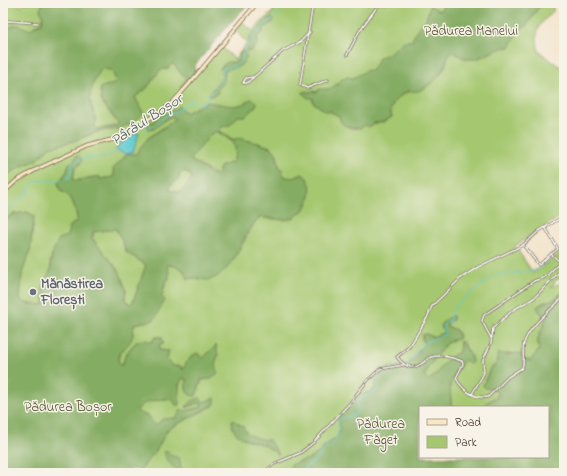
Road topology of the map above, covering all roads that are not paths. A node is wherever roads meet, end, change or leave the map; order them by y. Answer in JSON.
{"nodes":[{"id":1,"x":257,"y":3,"type":"edge"},
{"id":2,"x":313,"y":3,"type":"edge"},
{"id":3,"x":380,"y":3,"type":"edge"},
{"id":4,"x":3,"y":23,"type":"edge"},
{"id":5,"x":38,"y":23,"type":"dead end"},
{"id":6,"x":310,"y":32,"type":"junction"},
{"id":7,"x":564,"y":32,"type":"edge"},
{"id":8,"x":564,"y":37,"type":"edge"},
{"id":9,"x":347,"y":55,"type":"dead end"},
{"id":10,"x":253,"y":77,"type":"junction"},
{"id":11,"x":328,"y":80,"type":"dead end"},
{"id":12,"x":3,"y":194,"type":"edge"},
{"id":13,"x":564,"y":216,"type":"edge"},
{"id":14,"x":545,"y":227,"type":"junction"},
{"id":15,"x":523,"y":245,"type":"junction"},
{"id":16,"x":552,"y":255,"type":"junction"},
{"id":17,"x":564,"y":259,"type":"edge"},
{"id":18,"x":560,"y":262,"type":"junction"},
{"id":19,"x":564,"y":268,"type":"edge"},
{"id":20,"x":564,"y":296,"type":"edge"},
{"id":21,"x":492,"y":340,"type":"junction"},
{"id":22,"x":405,"y":366,"type":"junction"},
{"id":23,"x":472,"y":394,"type":"junction"},
{"id":24,"x":264,"y":473,"type":"edge"}],
"edges":[{"from":1,"to":12,"type":"main road"},
{"from":2,"to":6,"type":"street"},
{"from":3,"to":9,"type":"street"},
{"from":4,"to":5,"type":"street"},
{"from":6,"to":10,"type":"street"},
{"from":6,"to":11,"type":"street"},
{"from":7,"to":8,"type":"street"},
{"from":10,"to":10,"type":"street"},
{"from":13,"to":14,"type":"street"},
{"from":14,"to":15,"type":"street"},
{"from":14,"to":16,"type":"street"},
{"from":15,"to":16,"type":"street"},
{"from":15,"to":22,"type":"street"},
{"from":16,"to":18,"type":"street"},
{"from":17,"to":18,"type":"street"},
{"from":18,"to":21,"type":"street"},
{"from":19,"to":21,"type":"street"},
{"from":20,"to":23,"type":"street"},
{"from":21,"to":23,"type":"street"},
{"from":22,"to":23,"type":"street"},
{"from":22,"to":24,"type":"street"}]}
